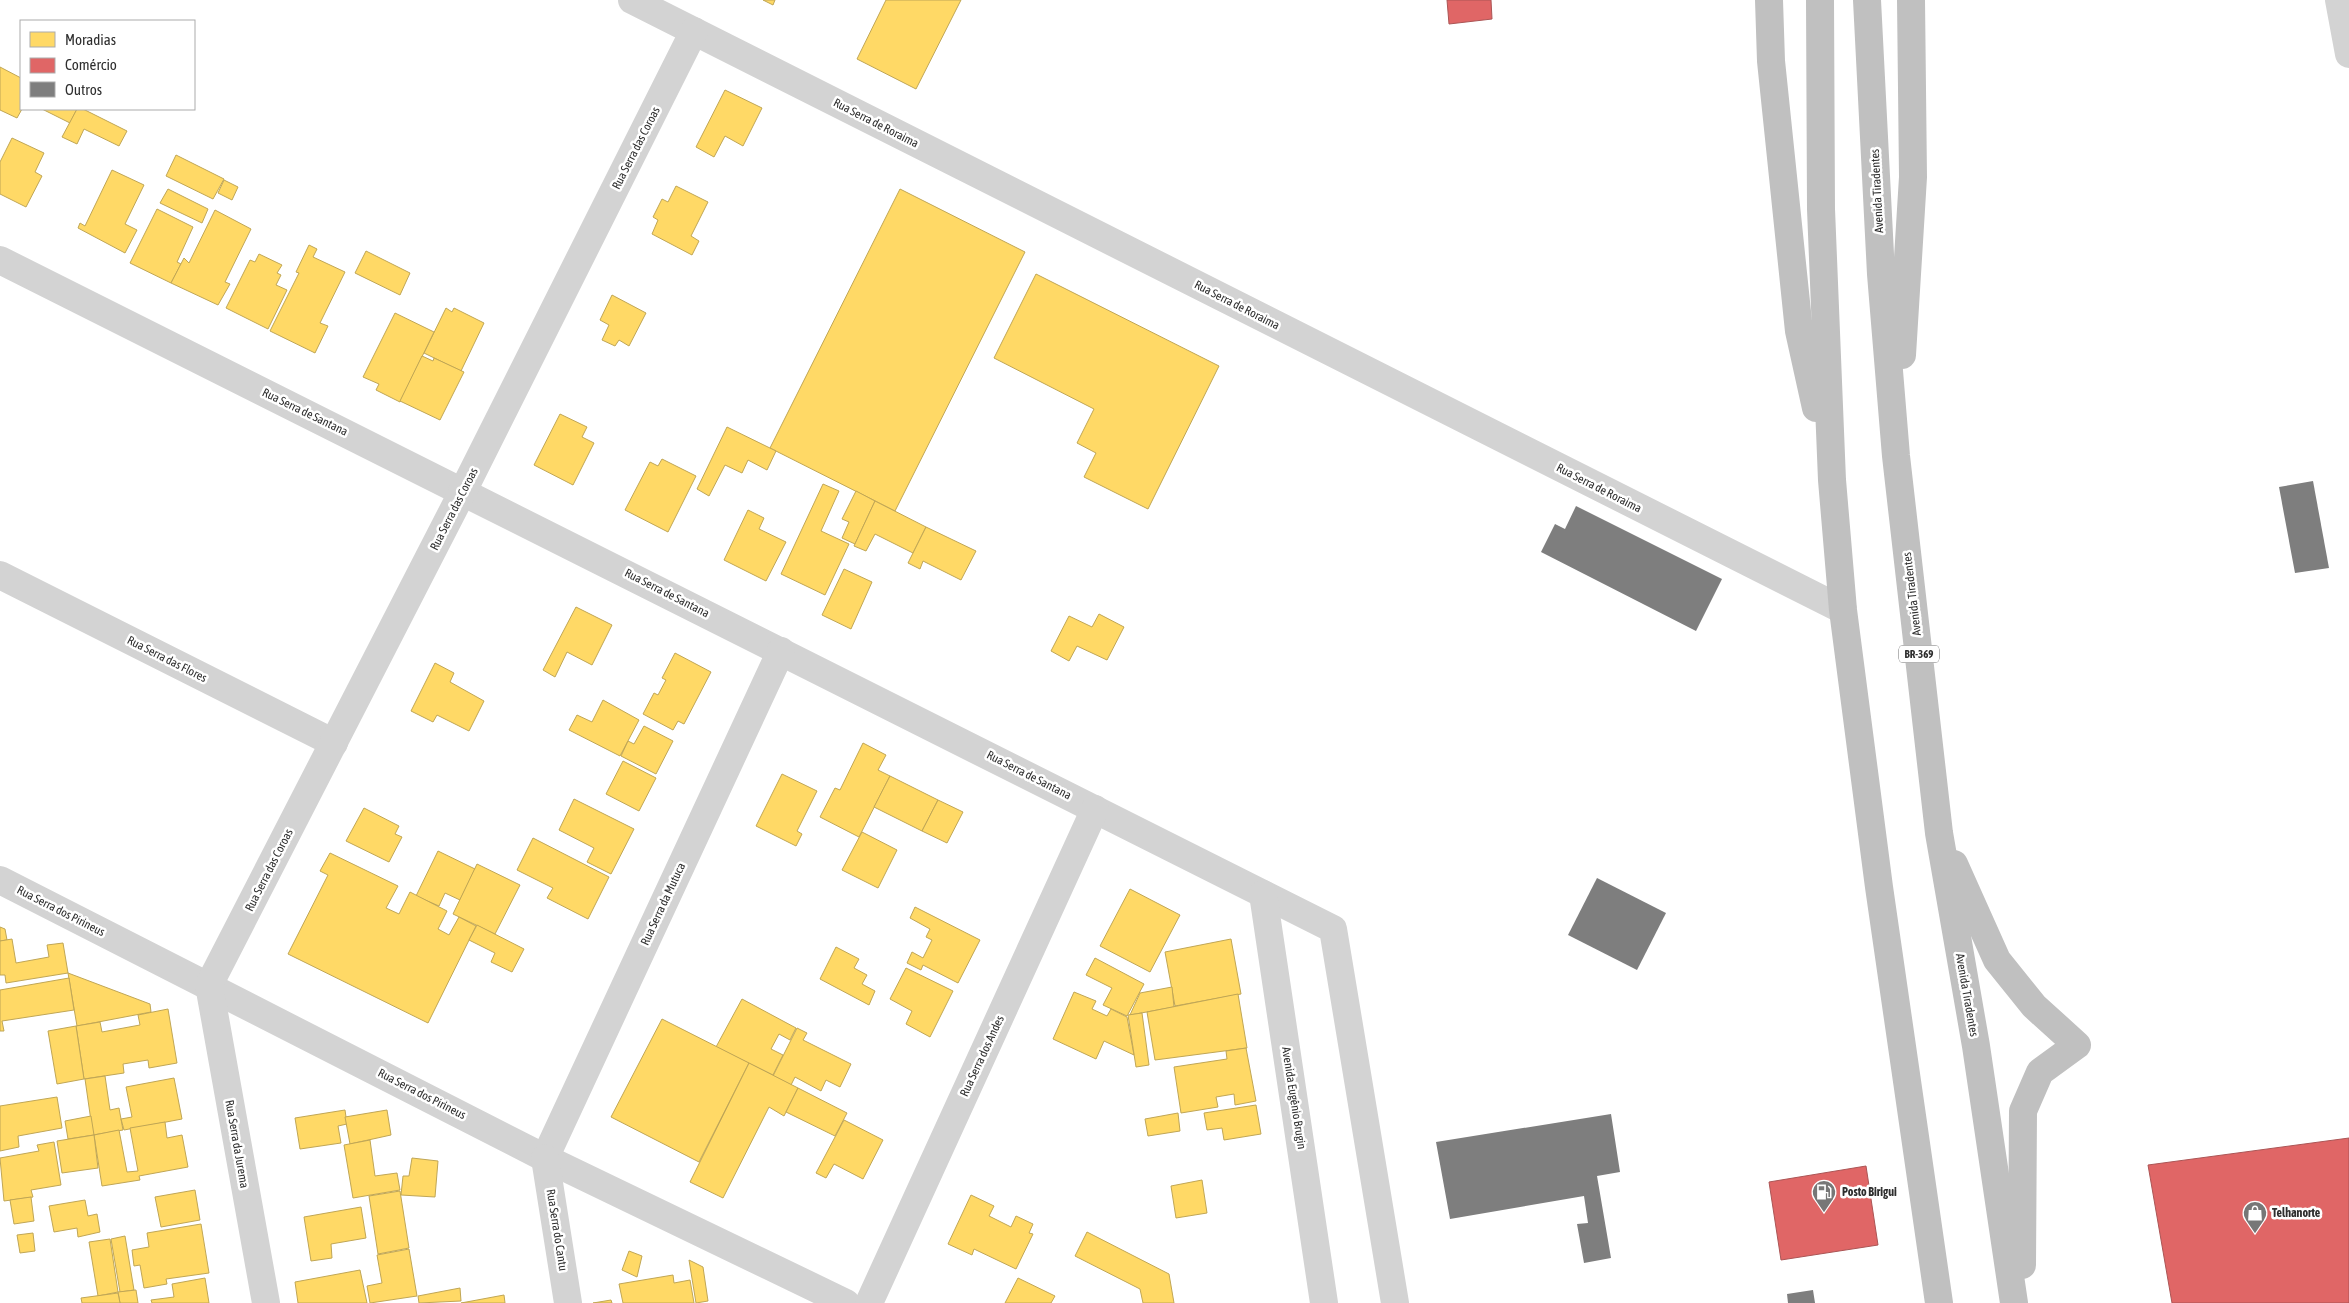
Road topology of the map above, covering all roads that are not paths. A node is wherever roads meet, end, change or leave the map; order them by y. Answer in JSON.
{"nodes":[{"id":1,"x":632,"y":0,"type":"edge"},
{"id":2,"x":1769,"y":0,"type":"edge"},
{"id":3,"x":1820,"y":0,"type":"edge"},
{"id":4,"x":1867,"y":0,"type":"edge"},
{"id":5,"x":1911,"y":0,"type":"edge"},
{"id":6,"x":2339,"y":0,"type":"edge"},
{"id":7,"x":694,"y":31,"type":"junction"},
{"id":8,"x":2349,"y":54,"type":"edge"},
{"id":9,"x":0,"y":260,"type":"edge"},
{"id":10,"x":1896,"y":456,"type":"junction"},
{"id":11,"x":1832,"y":480,"type":"junction"},
{"id":12,"x":464,"y":491,"type":"junction"},
{"id":13,"x":0,"y":575,"type":"edge"},
{"id":14,"x":1842,"y":610,"type":"junction"},
{"id":15,"x":781,"y":651,"type":"junction"},
{"id":16,"x":334,"y":743,"type":"junction"},
{"id":17,"x":1096,"y":809,"type":"junction"},
{"id":18,"x":1939,"y":833,"type":"junction"},
{"id":19,"x":0,"y":880,"type":"edge"},
{"id":20,"x":1263,"y":894,"type":"junction"},
{"id":21,"x":209,"y":985,"type":"junction"},
{"id":22,"x":545,"y":1158,"type":"junction"},
{"id":23,"x":266,"y":1303,"type":"edge"},
{"id":24,"x":568,"y":1303,"type":"edge"},
{"id":25,"x":846,"y":1303,"type":"edge"},
{"id":26,"x":869,"y":1303,"type":"edge"},
{"id":27,"x":1324,"y":1303,"type":"edge"},
{"id":28,"x":1396,"y":1303,"type":"edge"},
{"id":29,"x":1939,"y":1303,"type":"edge"},
{"id":30,"x":2014,"y":1303,"type":"edge"},
{"id":31,"x":2023,"y":1303,"type":"edge"}],
"edges":[{"from":1,"to":7,"type":"street","name":"Rua Serra de Roraima"},
{"from":2,"to":11,"type":"highway"},
{"from":3,"to":11,"type":"highway"},
{"from":4,"to":10,"type":"highway","name":"Avenida Tiradentes","number":"BR-369"},
{"from":5,"to":10,"type":"highway"},
{"from":6,"to":8,"type":"street"},
{"from":7,"to":12,"type":"street","name":"Rua Serra das Coroas"},
{"from":7,"to":14,"type":"street","name":"Rua Serra de Roraima"},
{"from":9,"to":12,"type":"street","name":"Rua Serra de Santana"},
{"from":10,"to":18,"type":"highway","name":"Avenida Tiradentes","number":"BR-369"},
{"from":11,"to":14,"type":"highway"},
{"from":12,"to":15,"type":"street","name":"Rua Serra de Santana"},
{"from":12,"to":16,"type":"street","name":"Rua Serra das Coroas"},
{"from":13,"to":16,"type":"street","name":"Rua Serra das Flores"},
{"from":14,"to":29,"type":"highway"},
{"from":15,"to":17,"type":"street","name":"Rua Serra de Santana"},
{"from":15,"to":22,"type":"street","name":"Rua Serra da Mutuca"},
{"from":16,"to":21,"type":"street","name":"Rua Serra das Coroas"},
{"from":17,"to":20,"type":"street","name":"Rua Serra de Santana"},
{"from":17,"to":26,"type":"street","name":"Rua Serra dos Andes"},
{"from":18,"to":30,"type":"highway","name":"Avenida Tiradentes","number":"BR-369"},
{"from":18,"to":31,"type":"highway"},
{"from":19,"to":21,"type":"street","name":"Rua Serra dos Pirineus"},
{"from":20,"to":27,"type":"street","name":"Avenida Eugênio Brugin"},
{"from":20,"to":28,"type":"street","name":"Rua Serra de Santana"},
{"from":21,"to":22,"type":"street","name":"Rua Serra dos Pirineus"},
{"from":21,"to":23,"type":"street","name":"Rua Serra da Jurema"},
{"from":22,"to":24,"type":"street","name":"Rua Serra do Cantu"},
{"from":22,"to":25,"type":"street","name":"Rua Serra dos Pirineus"}]}
